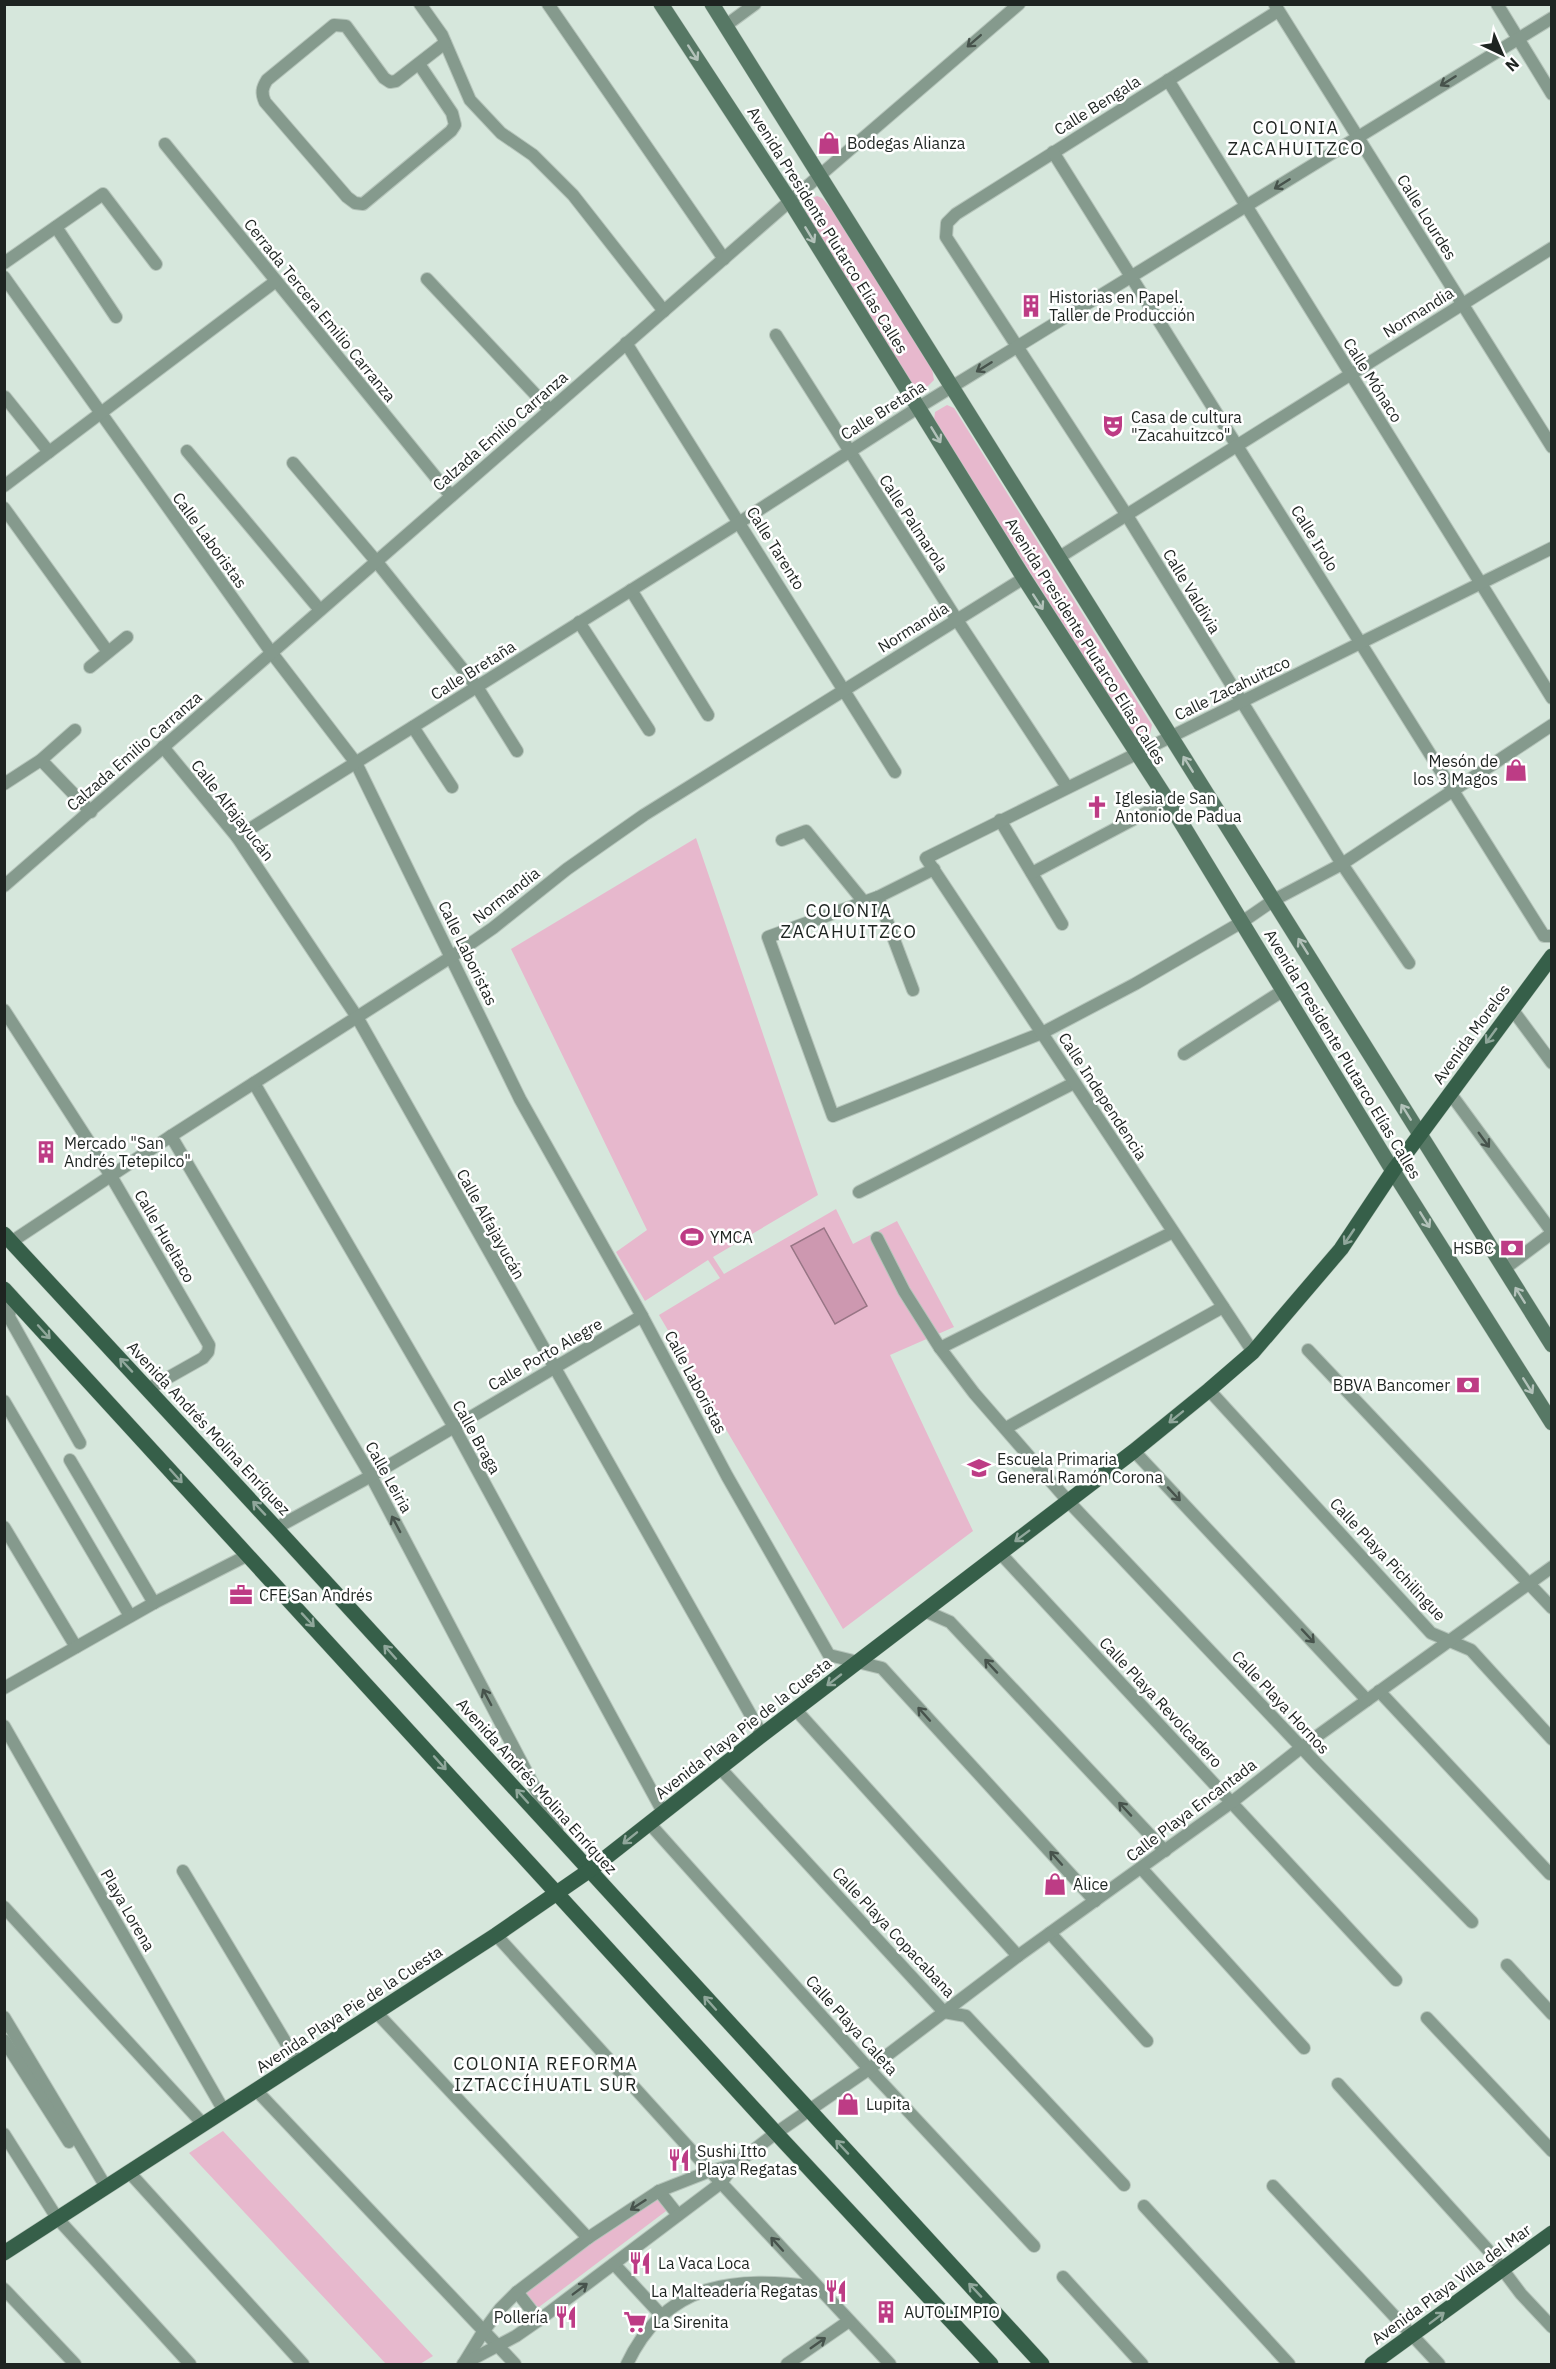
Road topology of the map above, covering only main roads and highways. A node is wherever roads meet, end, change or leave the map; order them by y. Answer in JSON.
{"nodes":[{"id":1,"x":661,"y":4,"type":"edge"},
{"id":2,"x":712,"y":4,"type":"edge"},
{"id":3,"x":1551,"y":956,"type":"edge"},
{"id":4,"x":1420,"y":1135,"type":"junction"},
{"id":5,"x":1393,"y":1171,"type":"junction"},
{"id":6,"x":8,"y":1238,"type":"edge"},
{"id":7,"x":8,"y":1293,"type":"edge"},
{"id":8,"x":1551,"y":1345,"type":"edge"},
{"id":9,"x":1551,"y":1423,"type":"edge"},
{"id":10,"x":590,"y":1870,"type":"junction"},
{"id":11,"x":558,"y":1893,"type":"junction"},
{"id":12,"x":1551,"y":2233,"type":"edge"},
{"id":13,"x":4,"y":2253,"type":"edge"},
{"id":14,"x":991,"y":2364,"type":"edge"},
{"id":15,"x":1042,"y":2364,"type":"edge"},
{"id":16,"x":1372,"y":2364,"type":"edge"}],
"edges":[{"from":1,"to":5,"type":"main road","name":"Avenida Presidente Plutarco Elías Calles","one_way":true},
{"from":4,"to":2,"type":"main road","name":"Avenida Presidente Plutarco Elías Calles","one_way":true},
{"from":3,"to":4,"type":"main road","name":"Avenida Morelos","one_way":true},
{"from":4,"to":5,"type":"main road","name":"Avenida Playa Pie de la Cuesta"},
{"from":8,"to":4,"type":"main road","name":"Avenida Presidente Plutarco Elías Calles","one_way":true},
{"from":5,"to":9,"type":"main road","name":"Avenida Presidente Plutarco Elías Calles","one_way":true},
{"from":5,"to":10,"type":"main road","name":"Avenida Playa Pie de la Cuesta","one_way":true},
{"from":10,"to":6,"type":"main road","name":"Avenida Andrés Molina Enríquez","one_way":true},
{"from":7,"to":11,"type":"main road","one_way":true},
{"from":10,"to":11,"type":"main road","name":"Avenida Playa Pie de la Cuesta"},
{"from":15,"to":10,"type":"main road","name":"Avenida Andrés Molina Enríquez","one_way":true},
{"from":11,"to":13,"type":"main road","name":"Avenida Playa Pie de la Cuesta"},
{"from":11,"to":14,"type":"main road"},
{"from":16,"to":12,"type":"main road","name":"Avenida Playa Villa del Mar","one_way":true}]}
